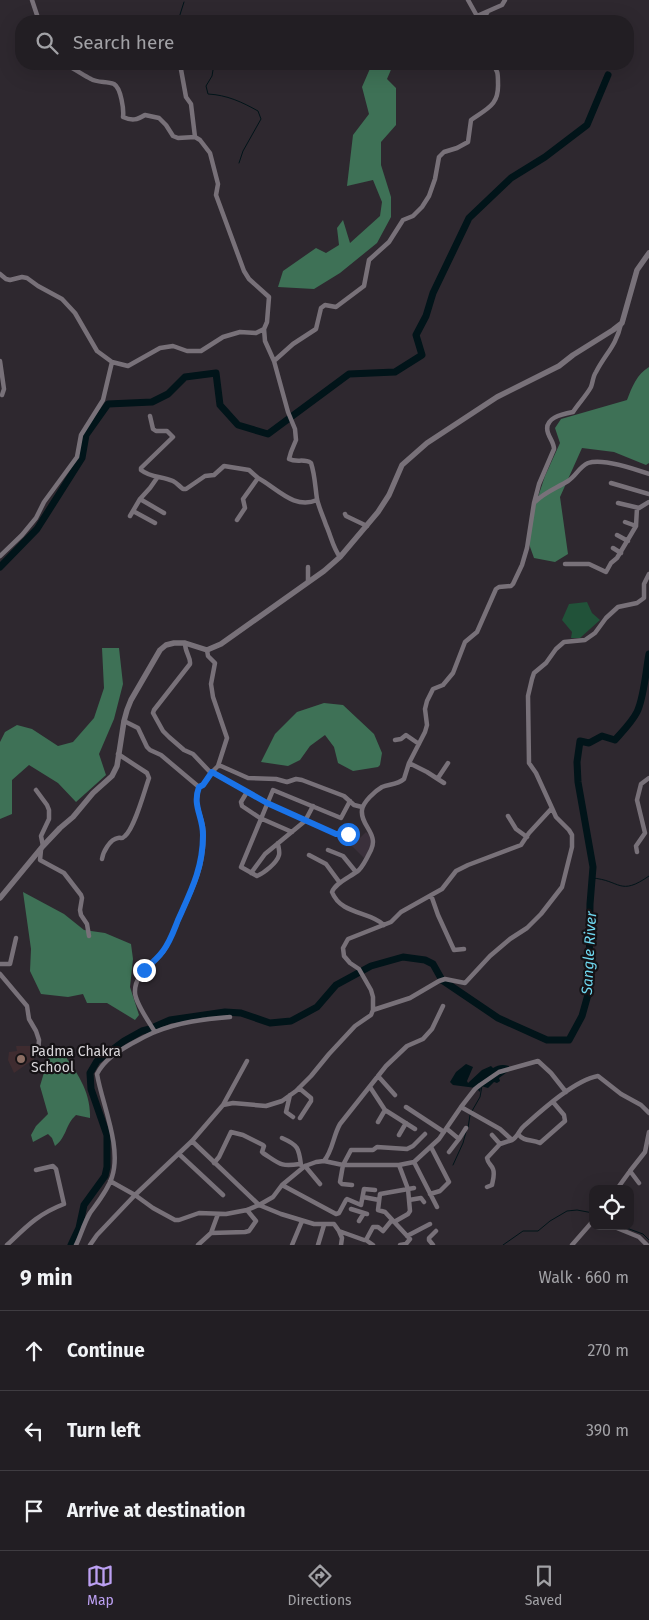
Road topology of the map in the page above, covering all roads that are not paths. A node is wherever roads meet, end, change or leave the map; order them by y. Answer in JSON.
{"nodes":[{"id":1,"x":32,"y":0,"type":"edge"},
{"id":2,"x":468,"y":0,"type":"edge"},
{"id":3,"x":505,"y":0,"type":"edge"},
{"id":4,"x":487,"y":12,"type":"junction"},
{"id":5,"x":37,"y":15,"type":"edge"},
{"id":6,"x":476,"y":15,"type":"edge"},
{"id":7,"x":480,"y":15,"type":"edge"},
{"id":8,"x":485,"y":15,"type":"edge"},
{"id":9,"x":77,"y":70,"type":"edge"},
{"id":10,"x":181,"y":70,"type":"edge"},
{"id":11,"x":497,"y":70,"type":"edge"},
{"id":12,"x":195,"y":137,"type":"junction"},
{"id":13,"x":649,"y":253,"type":"edge"},
{"id":14,"x":0,"y":274,"type":"edge"},
{"id":15,"x":622,"y":323,"type":"junction"},
{"id":16,"x":264,"y":329,"type":"junction"},
{"id":17,"x":0,"y":361,"type":"edge"},
{"id":18,"x":274,"y":361,"type":"junction"},
{"id":19,"x":112,"y":362,"type":"junction"},
{"id":20,"x":2,"y":395,"type":"dead end"},
{"id":21,"x":150,"y":416,"type":"dead end"},
{"id":22,"x":649,"y":474,"type":"edge"},
{"id":23,"x":157,"y":478,"type":"junction"},
{"id":24,"x":258,"y":478,"type":"junction"},
{"id":25,"x":611,"y":483,"type":"dead end"},
{"id":26,"x":649,"y":494,"type":"edge"},
{"id":27,"x":140,"y":499,"type":"junction"},
{"id":28,"x":317,"y":500,"type":"junction"},
{"id":29,"x":649,"y":502,"type":"edge"},
{"id":30,"x":534,"y":503,"type":"junction"},
{"id":31,"x":618,"y":503,"type":"dead end"},
{"id":32,"x":637,"y":508,"type":"junction"},
{"id":33,"x":133,"y":511,"type":"junction"},
{"id":34,"x":164,"y":512,"type":"dead end"},
{"id":35,"x":345,"y":514,"type":"dead end"},
{"id":36,"x":130,"y":516,"type":"dead end"},
{"id":37,"x":238,"y":520,"type":"dead end"},
{"id":38,"x":625,"y":522,"type":"dead end"},
{"id":39,"x":155,"y":523,"type":"dead end"},
{"id":40,"x":367,"y":526,"type":"junction"},
{"id":41,"x":636,"y":526,"type":"junction"},
{"id":42,"x":617,"y":535,"type":"dead end"},
{"id":43,"x":628,"y":541,"type":"junction"},
{"id":44,"x":613,"y":548,"type":"dead end"},
{"id":45,"x":621,"y":553,"type":"junction"},
{"id":46,"x":0,"y":556,"type":"edge"},
{"id":47,"x":340,"y":557,"type":"junction"},
{"id":48,"x":609,"y":558,"type":"dead end"},
{"id":49,"x":614,"y":561,"type":"junction"},
{"id":50,"x":565,"y":564,"type":"dead end"},
{"id":51,"x":308,"y":567,"type":"dead end"},
{"id":52,"x":649,"y":574,"type":"edge"},
{"id":53,"x":308,"y":581,"type":"junction"},
{"id":54,"x":185,"y":644,"type":"junction"},
{"id":55,"x":206,"y":650,"type":"junction"},
{"id":56,"x":124,"y":721,"type":"junction"},
{"id":57,"x":395,"y":740,"type":"dead end"},
{"id":58,"x":419,"y":744,"type":"junction"},
{"id":59,"x":118,"y":754,"type":"junction"},
{"id":60,"x":409,"y":763,"type":"junction"},
{"id":61,"x":448,"y":763,"type":"dead end"},
{"id":62,"x":218,"y":766,"type":"junction"},
{"id":63,"x":211,"y":772,"type":"junction"},
{"id":64,"x":438,"y":778,"type":"junction"},
{"id":65,"x":649,"y":778,"type":"edge"},
{"id":66,"x":444,"y":782,"type":"dead end"},
{"id":67,"x":199,"y":787,"type":"junction"},
{"id":68,"x":36,"y":790,"type":"dead end"},
{"id":69,"x":248,"y":792,"type":"junction"},
{"id":70,"x":350,"y":801,"type":"junction"},
{"id":71,"x":267,"y":803,"type":"junction"},
{"id":72,"x":313,"y":806,"type":"junction"},
{"id":73,"x":362,"y":807,"type":"junction"},
{"id":74,"x":552,"y":808,"type":"junction"},
{"id":75,"x":508,"y":816,"type":"dead end"},
{"id":76,"x":260,"y":818,"type":"junction"},
{"id":77,"x":305,"y":821,"type":"junction"},
{"id":78,"x":292,"y":832,"type":"junction"},
{"id":79,"x":527,"y":837,"type":"junction"},
{"id":80,"x":355,"y":840,"type":"dead end"},
{"id":81,"x":278,"y":842,"type":"junction"},
{"id":82,"x":42,"y":847,"type":"junction"},
{"id":83,"x":328,"y":850,"type":"dead end"},
{"id":84,"x":637,"y":852,"type":"dead end"},
{"id":85,"x":309,"y":855,"type":"dead end"},
{"id":86,"x":102,"y":859,"type":"dead end"},
{"id":87,"x":356,"y":872,"type":"junction"},
{"id":88,"x":251,"y":873,"type":"junction"},
{"id":89,"x":340,"y":883,"type":"junction"},
{"id":90,"x":431,"y":895,"type":"junction"},
{"id":91,"x":0,"y":898,"type":"edge"},
{"id":92,"x":384,"y":925,"type":"junction"},
{"id":93,"x":89,"y":936,"type":"dead end"},
{"id":94,"x":16,"y":938,"type":"dead end"},
{"id":95,"x":464,"y":949,"type":"dead end"},
{"id":96,"x":0,"y":964,"type":"edge"},
{"id":97,"x":0,"y":974,"type":"edge"},
{"id":98,"x":443,"y":1006,"type":"dead end"},
{"id":99,"x":373,"y":1010,"type":"junction"},
{"id":100,"x":230,"y":1017,"type":"dead end"},
{"id":101,"x":155,"y":1032,"type":"junction"},
{"id":102,"x":38,"y":1053,"type":"dead end"},
{"id":103,"x":247,"y":1061,"type":"dead end"},
{"id":104,"x":378,"y":1076,"type":"junction"},
{"id":105,"x":370,"y":1087,"type":"junction"},
{"id":106,"x":299,"y":1088,"type":"junction"},
{"id":107,"x":566,"y":1092,"type":"junction"},
{"id":108,"x":290,"y":1095,"type":"junction"},
{"id":109,"x":395,"y":1095,"type":"dead end"},
{"id":110,"x":553,"y":1102,"type":"junction"},
{"id":111,"x":223,"y":1105,"type":"junction"},
{"id":112,"x":406,"y":1107,"type":"dead end"},
{"id":113,"x":461,"y":1107,"type":"junction"},
{"id":114,"x":386,"y":1110,"type":"junction"},
{"id":115,"x":649,"y":1113,"type":"edge"},
{"id":116,"x":293,"y":1117,"type":"dead end"},
{"id":117,"x":300,"y":1118,"type":"dead end"},
{"id":118,"x":378,"y":1122,"type":"dead end"},
{"id":119,"x":406,"y":1123,"type":"junction"},
{"id":120,"x":415,"y":1128,"type":"dead end"},
{"id":121,"x":466,"y":1128,"type":"dead end"},
{"id":122,"x":445,"y":1130,"type":"junction"},
{"id":123,"x":649,"y":1132,"type":"edge"},
{"id":124,"x":425,"y":1134,"type":"dead end"},
{"id":125,"x":518,"y":1134,"type":"junction"},
{"id":126,"x":399,"y":1135,"type":"dead end"},
{"id":127,"x":492,"y":1135,"type":"dead end"},
{"id":128,"x":282,"y":1138,"type":"dead end"},
{"id":129,"x":459,"y":1139,"type":"junction"},
{"id":130,"x":512,"y":1140,"type":"junction"},
{"id":131,"x":192,"y":1141,"type":"junction"},
{"id":132,"x":500,"y":1144,"type":"junction"},
{"id":133,"x":432,"y":1147,"type":"junction"},
{"id":134,"x":449,"y":1152,"type":"dead end"},
{"id":135,"x":179,"y":1154,"type":"junction"},
{"id":136,"x":324,"y":1161,"type":"junction"},
{"id":137,"x":414,"y":1162,"type":"junction"},
{"id":138,"x":214,"y":1163,"type":"junction"},
{"id":139,"x":343,"y":1165,"type":"junction"},
{"id":140,"x":399,"y":1165,"type":"junction"},
{"id":141,"x":302,"y":1166,"type":"junction"},
{"id":142,"x":36,"y":1170,"type":"dead end"},
{"id":143,"x":630,"y":1171,"type":"junction"},
{"id":144,"x":110,"y":1182,"type":"junction"},
{"id":145,"x":640,"y":1183,"type":"dead end"},
{"id":146,"x":320,"y":1184,"type":"dead end"},
{"id":147,"x":282,"y":1185,"type":"junction"},
{"id":148,"x":352,"y":1185,"type":"dead end"},
{"id":149,"x":620,"y":1185,"type":"edge"},
{"id":150,"x":487,"y":1187,"type":"dead end"},
{"id":151,"x":411,"y":1188,"type":"junction"},
{"id":152,"x":376,"y":1190,"type":"dead end"},
{"id":153,"x":430,"y":1194,"type":"junction"},
{"id":154,"x":135,"y":1195,"type":"junction"},
{"id":155,"x":223,"y":1195,"type":"dead end"},
{"id":156,"x":363,"y":1198,"type":"junction"},
{"id":157,"x":379,"y":1200,"type":"junction"},
{"id":158,"x":409,"y":1200,"type":"junction"},
{"id":159,"x":424,"y":1202,"type":"dead end"},
{"id":160,"x":355,"y":1203,"type":"junction"},
{"id":161,"x":259,"y":1205,"type":"junction"},
{"id":162,"x":438,"y":1207,"type":"dead end"},
{"id":163,"x":247,"y":1210,"type":"junction"},
{"id":164,"x":351,"y":1210,"type":"junction"},
{"id":165,"x":218,"y":1214,"type":"junction"},
{"id":166,"x":348,"y":1216,"type":"dead end"},
{"id":167,"x":302,"y":1221,"type":"junction"},
{"id":168,"x":360,"y":1221,"type":"dead end"},
{"id":169,"x":393,"y":1221,"type":"junction"},
{"id":170,"x":430,"y":1224,"type":"dead end"},
{"id":171,"x":324,"y":1226,"type":"junction"},
{"id":172,"x":589,"y":1226,"type":"edge"},
{"id":173,"x":622,"y":1230,"type":"edge"},
{"id":174,"x":339,"y":1231,"type":"junction"},
{"id":175,"x":436,"y":1231,"type":"dead end"},
{"id":176,"x":211,"y":1233,"type":"junction"},
{"id":177,"x":407,"y":1236,"type":"junction"},
{"id":178,"x":364,"y":1240,"type":"junction"},
{"id":179,"x":7,"y":1245,"type":"edge"},
{"id":180,"x":76,"y":1245,"type":"edge"},
{"id":181,"x":90,"y":1245,"type":"edge"},
{"id":182,"x":198,"y":1245,"type":"edge"},
{"id":183,"x":292,"y":1245,"type":"edge"},
{"id":184,"x":318,"y":1245,"type":"edge"},
{"id":185,"x":341,"y":1245,"type":"edge"},
{"id":186,"x":358,"y":1245,"type":"edge"},
{"id":187,"x":373,"y":1245,"type":"edge"},
{"id":188,"x":400,"y":1245,"type":"edge"},
{"id":189,"x":433,"y":1245,"type":"edge"},
{"id":190,"x":572,"y":1245,"type":"edge"},
{"id":191,"x":646,"y":1245,"type":"edge"}],
"edges":[{"from":1,"to":5,"type":"street"},
{"from":2,"to":6,"type":"street"},
{"from":3,"to":4,"type":"street"},
{"from":4,"to":7,"type":"street"},
{"from":4,"to":8,"type":"street"},
{"from":9,"to":12,"type":"street"},
{"from":10,"to":12,"type":"street"},
{"from":11,"to":18,"type":"street"},
{"from":12,"to":16,"type":"street"},
{"from":13,"to":15,"type":"street"},
{"from":14,"to":19,"type":"street"},
{"from":15,"to":30,"type":"street"},
{"from":15,"to":40,"type":"street"},
{"from":16,"to":18,"type":"street"},
{"from":16,"to":19,"type":"street"},
{"from":17,"to":20,"type":"street"},
{"from":18,"to":28,"type":"street"},
{"from":19,"to":46,"type":"street"},
{"from":21,"to":23,"type":"street"},
{"from":22,"to":30,"type":"street"},
{"from":23,"to":24,"type":"street"},
{"from":23,"to":27,"type":"street"},
{"from":24,"to":28,"type":"street"},
{"from":24,"to":37,"type":"street"},
{"from":25,"to":26,"type":"street"},
{"from":27,"to":33,"type":"street"},
{"from":27,"to":34,"type":"street"},
{"from":28,"to":47,"type":"street"},
{"from":29,"to":32,"type":"street"},
{"from":30,"to":58,"type":"street"},
{"from":31,"to":32,"type":"street"},
{"from":32,"to":41,"type":"street"},
{"from":33,"to":36,"type":"street"},
{"from":33,"to":39,"type":"street"},
{"from":35,"to":40,"type":"street"},
{"from":38,"to":41,"type":"street"},
{"from":40,"to":47,"type":"street"},
{"from":41,"to":43,"type":"street"},
{"from":42,"to":43,"type":"street"},
{"from":43,"to":45,"type":"street"},
{"from":44,"to":45,"type":"street"},
{"from":45,"to":49,"type":"street"},
{"from":47,"to":53,"type":"street"},
{"from":48,"to":49,"type":"street"},
{"from":49,"to":50,"type":"street"},
{"from":51,"to":53,"type":"street"},
{"from":52,"to":74,"type":"street"},
{"from":53,"to":55,"type":"street"},
{"from":54,"to":55,"type":"street"},
{"from":54,"to":56,"type":"street"},
{"from":54,"to":63,"type":"street"},
{"from":55,"to":62,"type":"street"},
{"from":56,"to":59,"type":"street"},
{"from":56,"to":67,"type":"street"},
{"from":57,"to":58,"type":"street"},
{"from":58,"to":60,"type":"street"},
{"from":59,"to":82,"type":"street"},
{"from":59,"to":86,"type":"street"},
{"from":60,"to":64,"type":"street"},
{"from":60,"to":73,"type":"street"},
{"from":61,"to":64,"type":"street"},
{"from":62,"to":63,"type":"street"},
{"from":62,"to":70,"type":"street"},
{"from":63,"to":67,"type":"street"},
{"from":63,"to":69,"type":"street"},
{"from":64,"to":66,"type":"street"},
{"from":65,"to":84,"type":"street"},
{"from":67,"to":101,"type":"street"},
{"from":68,"to":82,"type":"street"},
{"from":69,"to":71,"type":"street"},
{"from":69,"to":76,"type":"street"},
{"from":70,"to":72,"type":"street"},
{"from":70,"to":73,"type":"street"},
{"from":71,"to":72,"type":"street"},
{"from":71,"to":76,"type":"street"},
{"from":71,"to":77,"type":"street"},
{"from":72,"to":77,"type":"street"},
{"from":73,"to":87,"type":"street"},
{"from":74,"to":79,"type":"street"},
{"from":74,"to":99,"type":"street"},
{"from":75,"to":79,"type":"street"},
{"from":76,"to":78,"type":"street"},
{"from":76,"to":88,"type":"street"},
{"from":77,"to":78,"type":"street"},
{"from":77,"to":80,"type":"street"},
{"from":78,"to":81,"type":"street"},
{"from":79,"to":90,"type":"street"},
{"from":81,"to":88,"type":"street"},
{"from":81,"to":88,"type":"street"},
{"from":82,"to":91,"type":"street"},
{"from":82,"to":93,"type":"street"},
{"from":83,"to":87,"type":"street"},
{"from":85,"to":89,"type":"street"},
{"from":87,"to":89,"type":"street"},
{"from":89,"to":92,"type":"street"},
{"from":90,"to":92,"type":"street"},
{"from":90,"to":95,"type":"street"},
{"from":92,"to":99,"type":"street"},
{"from":94,"to":96,"type":"street"},
{"from":97,"to":102,"type":"street"},
{"from":98,"to":104,"type":"street"},
{"from":99,"to":106,"type":"street"},
{"from":100,"to":101,"type":"street"},
{"from":101,"to":144,"type":"street"},
{"from":103,"to":111,"type":"street"},
{"from":104,"to":105,"type":"street"},
{"from":104,"to":109,"type":"street"},
{"from":105,"to":114,"type":"street"},
{"from":105,"to":136,"type":"street"},
{"from":106,"to":108,"type":"street"},
{"from":106,"to":117,"type":"street"},
{"from":107,"to":110,"type":"street"},
{"from":107,"to":113,"type":"street"},
{"from":107,"to":115,"type":"street"},
{"from":108,"to":111,"type":"street"},
{"from":108,"to":116,"type":"street"},
{"from":110,"to":125,"type":"street"},
{"from":110,"to":125,"type":"street"},
{"from":111,"to":131,"type":"street"},
{"from":112,"to":122,"type":"street"},
{"from":113,"to":122,"type":"street"},
{"from":113,"to":130,"type":"street"},
{"from":114,"to":118,"type":"street"},
{"from":114,"to":119,"type":"street"},
{"from":119,"to":120,"type":"street"},
{"from":119,"to":126,"type":"street"},
{"from":121,"to":129,"type":"street"},
{"from":122,"to":129,"type":"street"},
{"from":122,"to":133,"type":"street"},
{"from":123,"to":143,"type":"street"},
{"from":124,"to":139,"type":"street"},
{"from":125,"to":130,"type":"street"},
{"from":127,"to":132,"type":"street"},
{"from":128,"to":141,"type":"street"},
{"from":129,"to":134,"type":"street"},
{"from":130,"to":132,"type":"street"},
{"from":131,"to":135,"type":"street"},
{"from":131,"to":138,"type":"street"},
{"from":132,"to":150,"type":"street"},
{"from":133,"to":137,"type":"street"},
{"from":133,"to":153,"type":"street"},
{"from":135,"to":154,"type":"street"},
{"from":135,"to":155,"type":"street"},
{"from":136,"to":139,"type":"street"},
{"from":136,"to":141,"type":"street"},
{"from":137,"to":140,"type":"street"},
{"from":137,"to":153,"type":"street"},
{"from":138,"to":141,"type":"street"},
{"from":138,"to":161,"type":"street"},
{"from":139,"to":140,"type":"street"},
{"from":139,"to":148,"type":"street"},
{"from":140,"to":151,"type":"street"},
{"from":141,"to":146,"type":"street"},
{"from":141,"to":147,"type":"street"},
{"from":142,"to":179,"type":"street"},
{"from":143,"to":145,"type":"street"},
{"from":143,"to":149,"type":"street"},
{"from":144,"to":154,"type":"street"},
{"from":144,"to":180,"type":"street"},
{"from":147,"to":160,"type":"street"},
{"from":147,"to":161,"type":"street"},
{"from":151,"to":157,"type":"street"},
{"from":151,"to":158,"type":"street"},
{"from":152,"to":156,"type":"street"},
{"from":153,"to":162,"type":"street"},
{"from":154,"to":165,"type":"street"},
{"from":154,"to":181,"type":"street"},
{"from":156,"to":157,"type":"street"},
{"from":156,"to":160,"type":"street"},
{"from":157,"to":169,"type":"street"},
{"from":158,"to":159,"type":"street"},
{"from":158,"to":169,"type":"street"},
{"from":160,"to":164,"type":"street"},
{"from":161,"to":163,"type":"street"},
{"from":161,"to":167,"type":"street"},
{"from":163,"to":165,"type":"street"},
{"from":163,"to":176,"type":"street"},
{"from":164,"to":166,"type":"street"},
{"from":164,"to":168,"type":"street"},
{"from":165,"to":176,"type":"street"},
{"from":167,"to":171,"type":"street"},
{"from":167,"to":183,"type":"street"},
{"from":169,"to":177,"type":"street"},
{"from":169,"to":178,"type":"street"},
{"from":170,"to":177,"type":"street"},
{"from":171,"to":174,"type":"street"},
{"from":171,"to":184,"type":"street"},
{"from":172,"to":190,"type":"street"},
{"from":173,"to":191,"type":"street"},
{"from":174,"to":178,"type":"street"},
{"from":174,"to":185,"type":"street"},
{"from":175,"to":189,"type":"street"},
{"from":176,"to":182,"type":"street"},
{"from":177,"to":188,"type":"street"},
{"from":178,"to":186,"type":"street"},
{"from":178,"to":187,"type":"street"}]}
